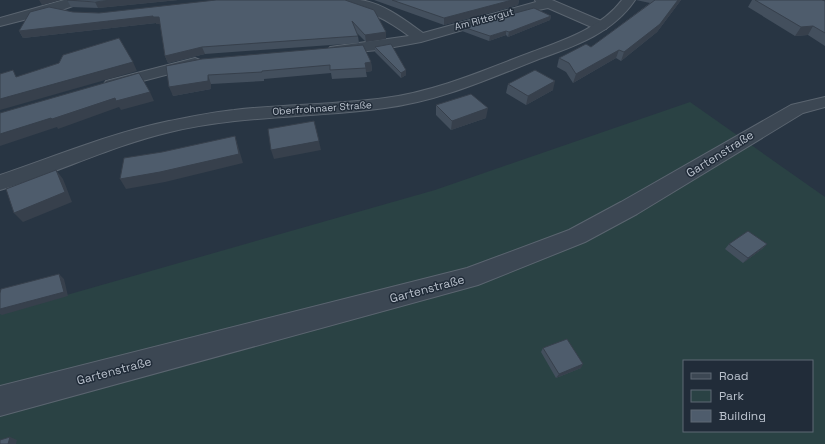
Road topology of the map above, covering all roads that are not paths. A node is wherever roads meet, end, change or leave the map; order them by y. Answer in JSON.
{"nodes":[{"id":1,"x":76,"y":0,"type":"edge"},
{"id":2,"x":344,"y":0,"type":"edge"},
{"id":3,"x":629,"y":0,"type":"edge"},
{"id":4,"x":545,"y":2,"type":"edge"},
{"id":5,"x":54,"y":8,"type":"junction"},
{"id":6,"x":77,"y":14,"type":"edge"},
{"id":7,"x":0,"y":22,"type":"edge"},
{"id":8,"x":601,"y":26,"type":"junction"},
{"id":9,"x":421,"y":38,"type":"junction"},
{"id":10,"x":321,"y":52,"type":"edge"},
{"id":11,"x":213,"y":60,"type":"edge"},
{"id":12,"x":95,"y":89,"type":"edge"},
{"id":13,"x":825,"y":102,"type":"edge"},
{"id":14,"x":0,"y":183,"type":"edge"},
{"id":15,"x":0,"y":400,"type":"edge"}],
"edges":[{"from":1,"to":5,"type":"street"},
{"from":2,"to":9,"type":"street"},
{"from":3,"to":8,"type":"street","name":"Oberfrohnaer Straße"},
{"from":4,"to":8,"type":"street","name":"Am Rittergut"},
{"from":4,"to":9,"type":"street","name":"Am Rittergut"},
{"from":5,"to":6,"type":"street"},
{"from":5,"to":7,"type":"street"},
{"from":8,"to":14,"type":"street","name":"Oberfrohnaer Straße"},
{"from":9,"to":10,"type":"street","name":"Am Rittergut"},
{"from":11,"to":12,"type":"street"},
{"from":13,"to":15,"type":"street","name":"Gartenstraße"}]}
